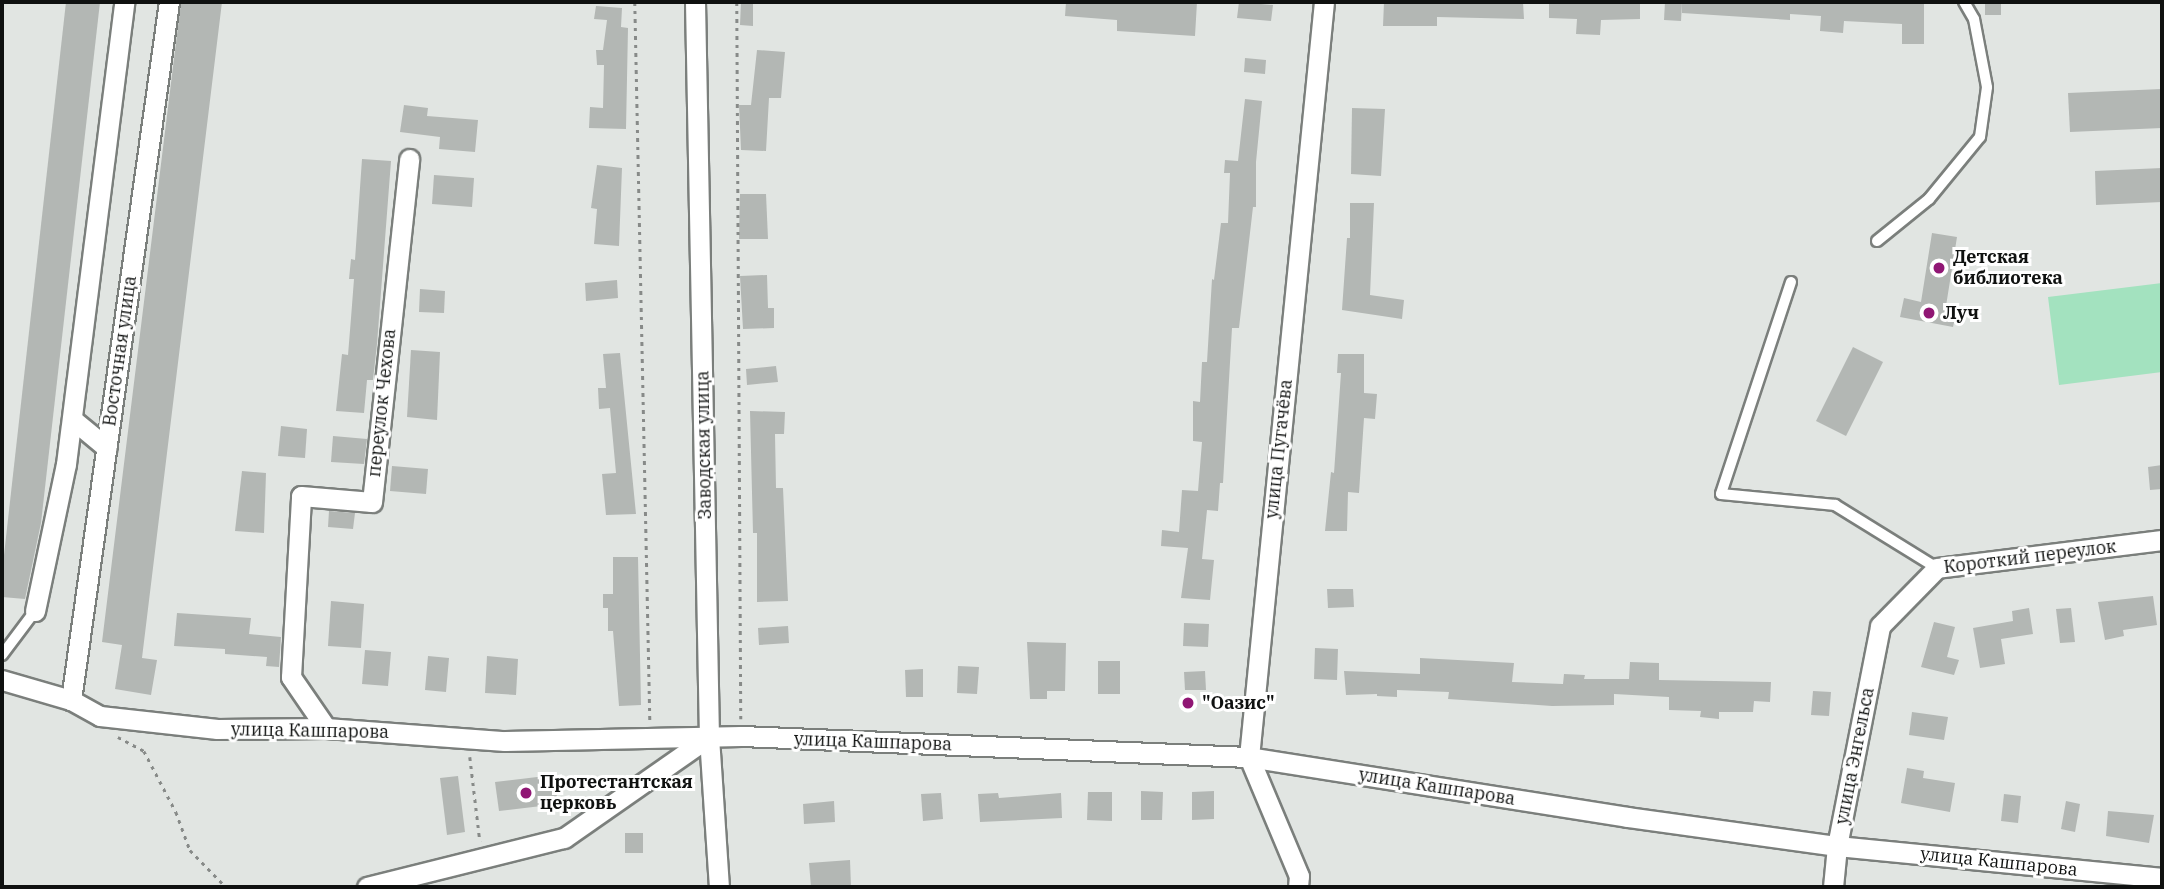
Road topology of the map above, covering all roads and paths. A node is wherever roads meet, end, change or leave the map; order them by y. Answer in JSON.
{"nodes":[{"id":1,"x":124,"y":2,"type":"edge"},
{"id":2,"x":169,"y":2,"type":"edge"},
{"id":3,"x":635,"y":2,"type":"edge"},
{"id":4,"x":695,"y":2,"type":"edge"},
{"id":5,"x":737,"y":2,"type":"edge"},
{"id":6,"x":1324,"y":2,"type":"edge"},
{"id":7,"x":1964,"y":2,"type":"edge"},
{"id":8,"x":409,"y":159,"type":"dead end"},
{"id":9,"x":1877,"y":241,"type":"dead end"},
{"id":10,"x":1791,"y":282,"type":"dead end"},
{"id":11,"x":72,"y":419,"type":"junction"},
{"id":12,"x":107,"y":448,"type":"junction"},
{"id":13,"x":2162,"y":540,"type":"edge"},
{"id":14,"x":1937,"y":568,"type":"junction"},
{"id":15,"x":36,"y":611,"type":"joint"},
{"id":16,"x":1880,"y":626,"type":"joint"},
{"id":17,"x":2,"y":655,"type":"edge"},
{"id":18,"x":2,"y":680,"type":"edge"},
{"id":19,"x":71,"y":700,"type":"junction"},
{"id":20,"x":100,"y":716,"type":"junction"},
{"id":21,"x":326,"y":728,"type":"junction"},
{"id":22,"x":741,"y":736,"type":"junction"},
{"id":23,"x":709,"y":737,"type":"junction"},
{"id":24,"x":650,"y":738,"type":"junction"},
{"id":25,"x":1249,"y":757,"type":"junction"},
{"id":26,"x":470,"y":758,"type":"dead end"},
{"id":27,"x":480,"y":840,"type":"dead end"},
{"id":28,"x":1837,"y":846,"type":"junction"},
{"id":29,"x":2162,"y":878,"type":"edge"},
{"id":30,"x":226,"y":887,"type":"edge"},
{"id":31,"x":367,"y":887,"type":"edge"},
{"id":32,"x":719,"y":887,"type":"edge"},
{"id":33,"x":1298,"y":887,"type":"edge"},
{"id":34,"x":1833,"y":887,"type":"edge"}],
"edges":[{"from":1,"to":11,"type":"street"},
{"from":2,"to":12,"type":"street","name":"Восточная улица"},
{"from":3,"to":24,"type":"path"},
{"from":4,"to":23,"type":"street","name":"Заводская улица"},
{"from":5,"to":22,"type":"path"},
{"from":6,"to":25,"type":"street","name":"улица Пугачёва"},
{"from":7,"to":9,"type":"lane"},
{"from":8,"to":21,"type":"street","name":"переулок Чехова"},
{"from":10,"to":14,"type":"lane"},
{"from":11,"to":12,"type":"street"},
{"from":11,"to":15,"type":"street"},
{"from":12,"to":19,"type":"street","name":"Восточная улица"},
{"from":13,"to":14,"type":"street","name":"Короткий переулок"},
{"from":14,"to":16,"type":"street","name":"Короткий переулок"},
{"from":15,"to":17,"type":"lane"},
{"from":16,"to":28,"type":"street","name":"улица Энгельса"},
{"from":18,"to":19,"type":"street","name":"улица Кашпарова"},
{"from":19,"to":20,"type":"street","name":"улица Кашпарова"},
{"from":20,"to":21,"type":"street","name":"улица Кашпарова"},
{"from":20,"to":30,"type":"path"},
{"from":21,"to":24,"type":"street","name":"улица Кашпарова"},
{"from":22,"to":23,"type":"street","name":"улица Кашпарова"},
{"from":22,"to":25,"type":"street","name":"улица Кашпарова"},
{"from":23,"to":24,"type":"street","name":"улица Кашпарова"},
{"from":23,"to":31,"type":"street"},
{"from":23,"to":32,"type":"street","name":"Заводская улица"},
{"from":25,"to":28,"type":"street","name":"улица Кашпарова"},
{"from":25,"to":33,"type":"street","name":"улица Пугачёва"},
{"from":26,"to":27,"type":"path"},
{"from":28,"to":29,"type":"street","name":"улица Кашпарова"},
{"from":28,"to":34,"type":"street","name":"улица Энгельса"}]}
